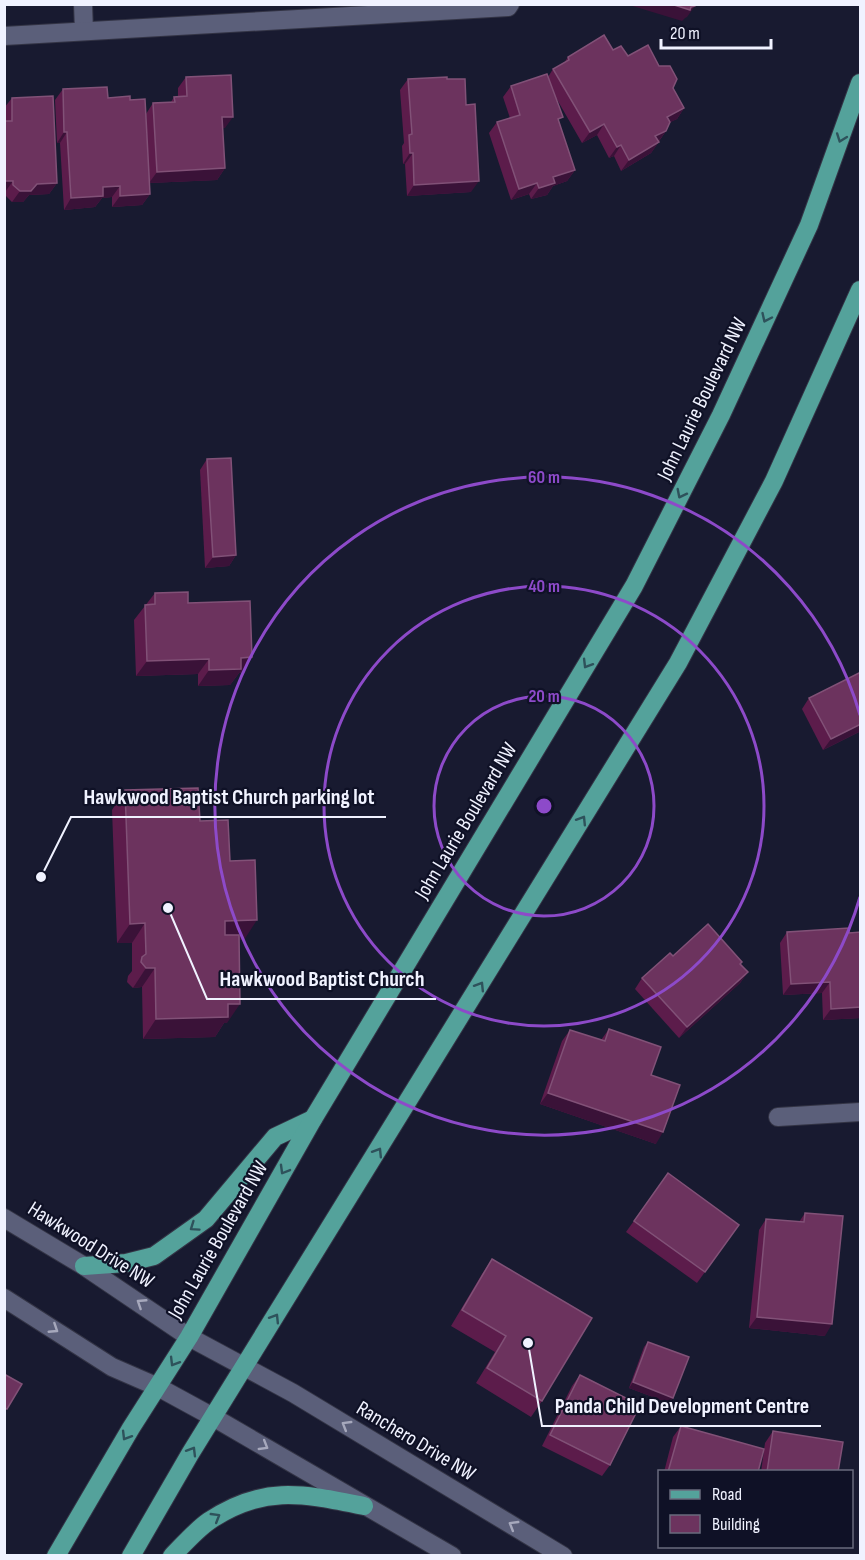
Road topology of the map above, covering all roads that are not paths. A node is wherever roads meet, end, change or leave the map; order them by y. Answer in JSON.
{"nodes":[{"id":1,"x":83,"y":4,"type":"edge"},
{"id":2,"x":510,"y":4,"type":"edge"},
{"id":3,"x":84,"y":32,"type":"junction"},
{"id":4,"x":4,"y":36,"type":"edge"},
{"id":5,"x":861,"y":83,"type":"edge"},
{"id":6,"x":861,"y":290,"type":"edge"},
{"id":7,"x":861,"y":1112,"type":"edge"},
{"id":8,"x":778,"y":1117,"type":"dead end"},
{"id":9,"x":313,"y":1119,"type":"junction"},
{"id":10,"x":4,"y":1218,"type":"edge"},
{"id":11,"x":84,"y":1266,"type":"junction"},
{"id":12,"x":4,"y":1298,"type":"edge"},
{"id":13,"x":189,"y":1336,"type":"junction"},
{"id":14,"x":245,"y":1368,"type":"junction"},
{"id":15,"x":158,"y":1387,"type":"junction"},
{"id":16,"x":213,"y":1417,"type":"junction"},
{"id":17,"x":364,"y":1506,"type":"junction"},
{"id":18,"x":56,"y":1556,"type":"edge"},
{"id":19,"x":131,"y":1556,"type":"edge"},
{"id":20,"x":172,"y":1556,"type":"edge"},
{"id":21,"x":452,"y":1556,"type":"edge"},
{"id":22,"x":563,"y":1556,"type":"edge"}],
"edges":[{"from":1,"to":3,"type":"street"},
{"from":2,"to":3,"type":"street"},
{"from":3,"to":4,"type":"street"},
{"from":5,"to":9,"type":"main road","name":"John Laurie Boulevard NW","one_way":true},
{"from":14,"to":6,"type":"main road","one_way":true},
{"from":7,"to":8,"type":"street"},
{"from":9,"to":11,"type":"main road","one_way":true},
{"from":9,"to":13,"type":"main road","name":"John Laurie Boulevard NW","one_way":true},
{"from":10,"to":11,"type":"street","name":"Hawkwood Drive NW"},
{"from":13,"to":11,"type":"street","name":"Hawkwood Drive NW","one_way":true},
{"from":12,"to":15,"type":"street","one_way":true},
{"from":13,"to":14,"type":"street","name":"Hawkwood Drive NW"},
{"from":13,"to":15,"type":"main road","name":"John Laurie Boulevard NW","one_way":true},
{"from":14,"to":16,"type":"main road"},
{"from":22,"to":14,"type":"street","name":"Ranchero Drive NW","one_way":true},
{"from":15,"to":16,"type":"street"},
{"from":15,"to":18,"type":"main road","name":"John Laurie Boulevard NW","one_way":true},
{"from":16,"to":17,"type":"street","one_way":true},
{"from":19,"to":16,"type":"main road","one_way":true},
{"from":20,"to":17,"type":"main road","one_way":true},
{"from":17,"to":21,"type":"street"}]}
